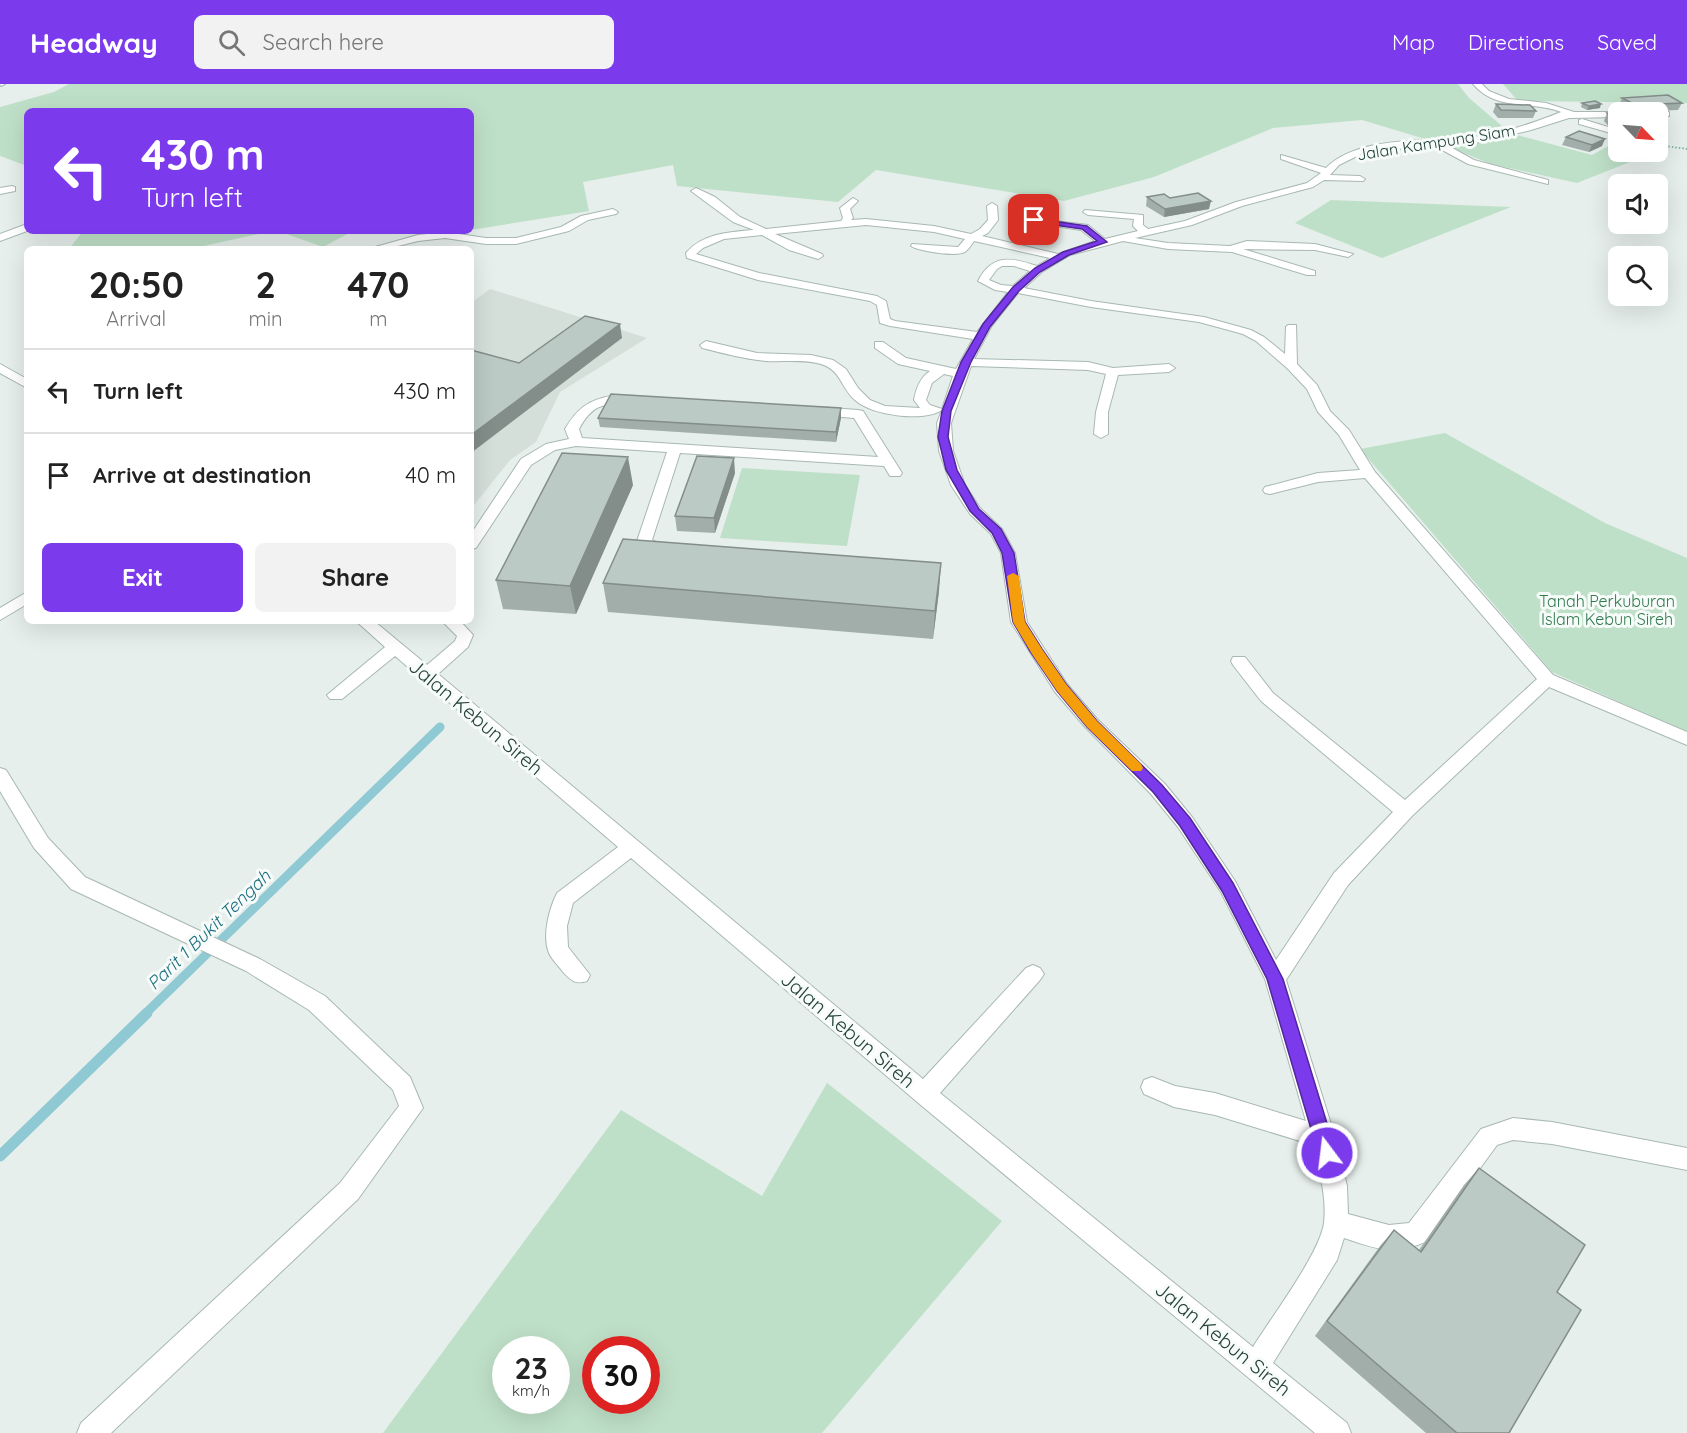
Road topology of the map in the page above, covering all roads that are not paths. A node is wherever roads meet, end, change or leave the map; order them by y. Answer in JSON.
{"nodes":[{"id":1,"x":1477,"y":84,"type":"edge"},
{"id":2,"x":1571,"y":114,"type":"junction"},
{"id":3,"x":1608,"y":115,"type":"edge"},
{"id":4,"x":1534,"y":119,"type":"junction"},
{"id":5,"x":1608,"y":130,"type":"edge"},
{"id":6,"x":1435,"y":143,"type":"junction"},
{"id":7,"x":1284,"y":157,"type":"dead end"},
{"id":8,"x":1323,"y":174,"type":"junction"},
{"id":9,"x":1360,"y":179,"type":"dead end"},
{"id":10,"x":1545,"y":182,"type":"dead end"},
{"id":11,"x":12,"y":189,"type":"dead end"},
{"id":12,"x":0,"y":191,"type":"edge"},
{"id":13,"x":696,"y":191,"type":"dead end"},
{"id":14,"x":853,"y":201,"type":"dead end"},
{"id":15,"x":992,"y":206,"type":"dead end"},
{"id":16,"x":613,"y":212,"type":"dead end"},
{"id":17,"x":1088,"y":212,"type":"dead end"},
{"id":18,"x":1034,"y":220,"type":"dead end"},
{"id":19,"x":844,"y":224,"type":"junction"},
{"id":20,"x":24,"y":228,"type":"edge"},
{"id":21,"x":1118,"y":228,"type":"junction"},
{"id":22,"x":1145,"y":232,"type":"junction"},
{"id":23,"x":761,"y":233,"type":"junction"},
{"id":24,"x":1,"y":237,"type":"edge"},
{"id":25,"x":972,"y":237,"type":"junction"},
{"id":26,"x":1103,"y":242,"type":"junction"},
{"id":27,"x":385,"y":246,"type":"edge"},
{"id":28,"x":916,"y":246,"type":"dead end"},
{"id":29,"x":1231,"y":249,"type":"junction"},
{"id":30,"x":1348,"y":254,"type":"dead end"},
{"id":31,"x":818,"y":256,"type":"dead end"},
{"id":32,"x":1058,"y":257,"type":"junction"},
{"id":33,"x":1038,"y":270,"type":"junction"},
{"id":34,"x":1311,"y":273,"type":"dead end"},
{"id":35,"x":1016,"y":289,"type":"junction"},
{"id":36,"x":1292,"y":327,"type":"dead end"},
{"id":37,"x":980,"y":336,"type":"junction"},
{"id":38,"x":706,"y":345,"type":"dead end"},
{"id":39,"x":879,"y":345,"type":"dead end"},
{"id":40,"x":1291,"y":365,"type":"junction"},
{"id":41,"x":0,"y":368,"type":"edge"},
{"id":42,"x":963,"y":368,"type":"junction"},
{"id":43,"x":1169,"y":368,"type":"dead end"},
{"id":44,"x":940,"y":371,"type":"junction"},
{"id":45,"x":1113,"y":372,"type":"junction"},
{"id":46,"x":24,"y":382,"type":"edge"},
{"id":47,"x":643,"y":401,"type":"edge"},
{"id":48,"x":926,"y":408,"type":"junction"},
{"id":49,"x":798,"y":410,"type":"edge"},
{"id":50,"x":946,"y":411,"type":"junction"},
{"id":51,"x":1101,"y":434,"type":"dead end"},
{"id":52,"x":576,"y":442,"type":"junction"},
{"id":53,"x":675,"y":448,"type":"junction"},
{"id":54,"x":1368,"y":474,"type":"junction"},
{"id":55,"x":1270,"y":490,"type":"dead end"},
{"id":56,"x":474,"y":540,"type":"edge"},
{"id":57,"x":684,"y":553,"type":"edge"},
{"id":58,"x":24,"y":599,"type":"edge"},
{"id":59,"x":0,"y":615,"type":"edge"},
{"id":60,"x":367,"y":624,"type":"edge"},
{"id":61,"x":453,"y":624,"type":"edge"},
{"id":62,"x":394,"y":648,"type":"junction"},
{"id":63,"x":1239,"y":661,"type":"dead end"},
{"id":64,"x":427,"y":675,"type":"junction"},
{"id":65,"x":1547,"y":679,"type":"junction"},
{"id":66,"x":336,"y":695,"type":"dead end"},
{"id":67,"x":1687,"y":739,"type":"edge"},
{"id":68,"x":0,"y":775,"type":"edge"},
{"id":69,"x":1405,"y":811,"type":"junction"},
{"id":70,"x":632,"y":847,"type":"junction"},
{"id":71,"x":1033,"y":974,"type":"dead end"},
{"id":72,"x":579,"y":975,"type":"dead end"},
{"id":73,"x":1275,"y":979,"type":"junction"},
{"id":74,"x":1152,"y":1087,"type":"dead end"},
{"id":75,"x":924,"y":1094,"type":"junction"},
{"id":76,"x":1323,"y":1137,"type":"junction"},
{"id":77,"x":1687,"y":1160,"type":"edge"},
{"id":78,"x":1336,"y":1223,"type":"junction"},
{"id":79,"x":1257,"y":1365,"type":"junction"},
{"id":80,"x":91,"y":1433,"type":"edge"},
{"id":81,"x":1338,"y":1433,"type":"edge"}],
"edges":[{"from":1,"to":2,"type":"street"},
{"from":2,"to":3,"type":"street"},
{"from":2,"to":4,"type":"street","name":"Jalan Kampung Siam"},
{"from":4,"to":5,"type":"street"},
{"from":4,"to":6,"type":"street","name":"Jalan Kampung Siam"},
{"from":6,"to":8,"type":"street","name":"Jalan Kampung Siam"},
{"from":6,"to":10,"type":"street"},
{"from":7,"to":8,"type":"street"},
{"from":8,"to":9,"type":"street"},
{"from":8,"to":22,"type":"street","name":"Jalan Kampung Siam"},
{"from":11,"to":12,"type":"street"},
{"from":13,"to":23,"type":"street"},
{"from":14,"to":19,"type":"street"},
{"from":15,"to":25,"type":"street"},
{"from":16,"to":27,"type":"street"},
{"from":17,"to":21,"type":"street"},
{"from":18,"to":26,"type":"street"},
{"from":19,"to":23,"type":"street"},
{"from":19,"to":25,"type":"street"},
{"from":20,"to":24,"type":"street"},
{"from":21,"to":22,"type":"street","name":"Jalan Kampung Siam"},
{"from":21,"to":22,"type":"street"},
{"from":21,"to":26,"type":"street","name":"Jalan Kampung Siam"},
{"from":21,"to":29,"type":"street"},
{"from":23,"to":31,"type":"street"},
{"from":23,"to":37,"type":"street"},
{"from":25,"to":28,"type":"street"},
{"from":25,"to":32,"type":"street"},
{"from":26,"to":32,"type":"street","name":"Jalan Kampung Siam"},
{"from":29,"to":30,"type":"street"},
{"from":29,"to":34,"type":"street"},
{"from":32,"to":33,"type":"street","name":"Jalan Kampung Siam"},
{"from":33,"to":35,"type":"street","name":"Jalan Kampung Siam"},
{"from":33,"to":35,"type":"street"},
{"from":35,"to":37,"type":"street","name":"Jalan Kampung Siam"},
{"from":35,"to":40,"type":"street"},
{"from":36,"to":40,"type":"street"},
{"from":37,"to":42,"type":"street","name":"Jalan Kampung Siam"},
{"from":38,"to":48,"type":"street"},
{"from":39,"to":44,"type":"street"},
{"from":40,"to":54,"type":"street"},
{"from":41,"to":46,"type":"street"},
{"from":42,"to":44,"type":"street"},
{"from":42,"to":45,"type":"street"},
{"from":42,"to":50,"type":"street","name":"Jalan Kampung Siam"},
{"from":43,"to":45,"type":"street"},
{"from":44,"to":48,"type":"street"},
{"from":45,"to":51,"type":"street"},
{"from":47,"to":52,"type":"street"},
{"from":48,"to":50,"type":"street"},
{"from":49,"to":53,"type":"street"},
{"from":50,"to":73,"type":"street","name":"Jalan Kampung Siam"},
{"from":52,"to":53,"type":"street"},
{"from":52,"to":56,"type":"street"},
{"from":53,"to":57,"type":"street"},
{"from":54,"to":55,"type":"street"},
{"from":54,"to":65,"type":"street"},
{"from":58,"to":59,"type":"street"},
{"from":60,"to":62,"type":"street","name":"Jalan Kebun Sireh"},
{"from":61,"to":64,"type":"street"},
{"from":62,"to":64,"type":"street","name":"Jalan Kebun Sireh"},
{"from":62,"to":66,"type":"street"},
{"from":63,"to":69,"type":"street"},
{"from":64,"to":70,"type":"street","name":"Jalan Kebun Sireh"},
{"from":65,"to":67,"type":"street"},
{"from":65,"to":69,"type":"street"},
{"from":68,"to":80,"type":"street"},
{"from":69,"to":73,"type":"street"},
{"from":70,"to":72,"type":"street"},
{"from":70,"to":75,"type":"street","name":"Jalan Kebun Sireh"},
{"from":71,"to":75,"type":"street"},
{"from":73,"to":76,"type":"street","name":"Jalan Kampung Siam"},
{"from":74,"to":76,"type":"street"},
{"from":75,"to":79,"type":"street","name":"Jalan Kebun Sireh"},
{"from":76,"to":78,"type":"street","name":"Jalan Kampung Siam"},
{"from":77,"to":78,"type":"street"},
{"from":78,"to":79,"type":"street","name":"Jalan Kampung Siam"},
{"from":79,"to":81,"type":"street","name":"Jalan Kebun Sireh"}]}
